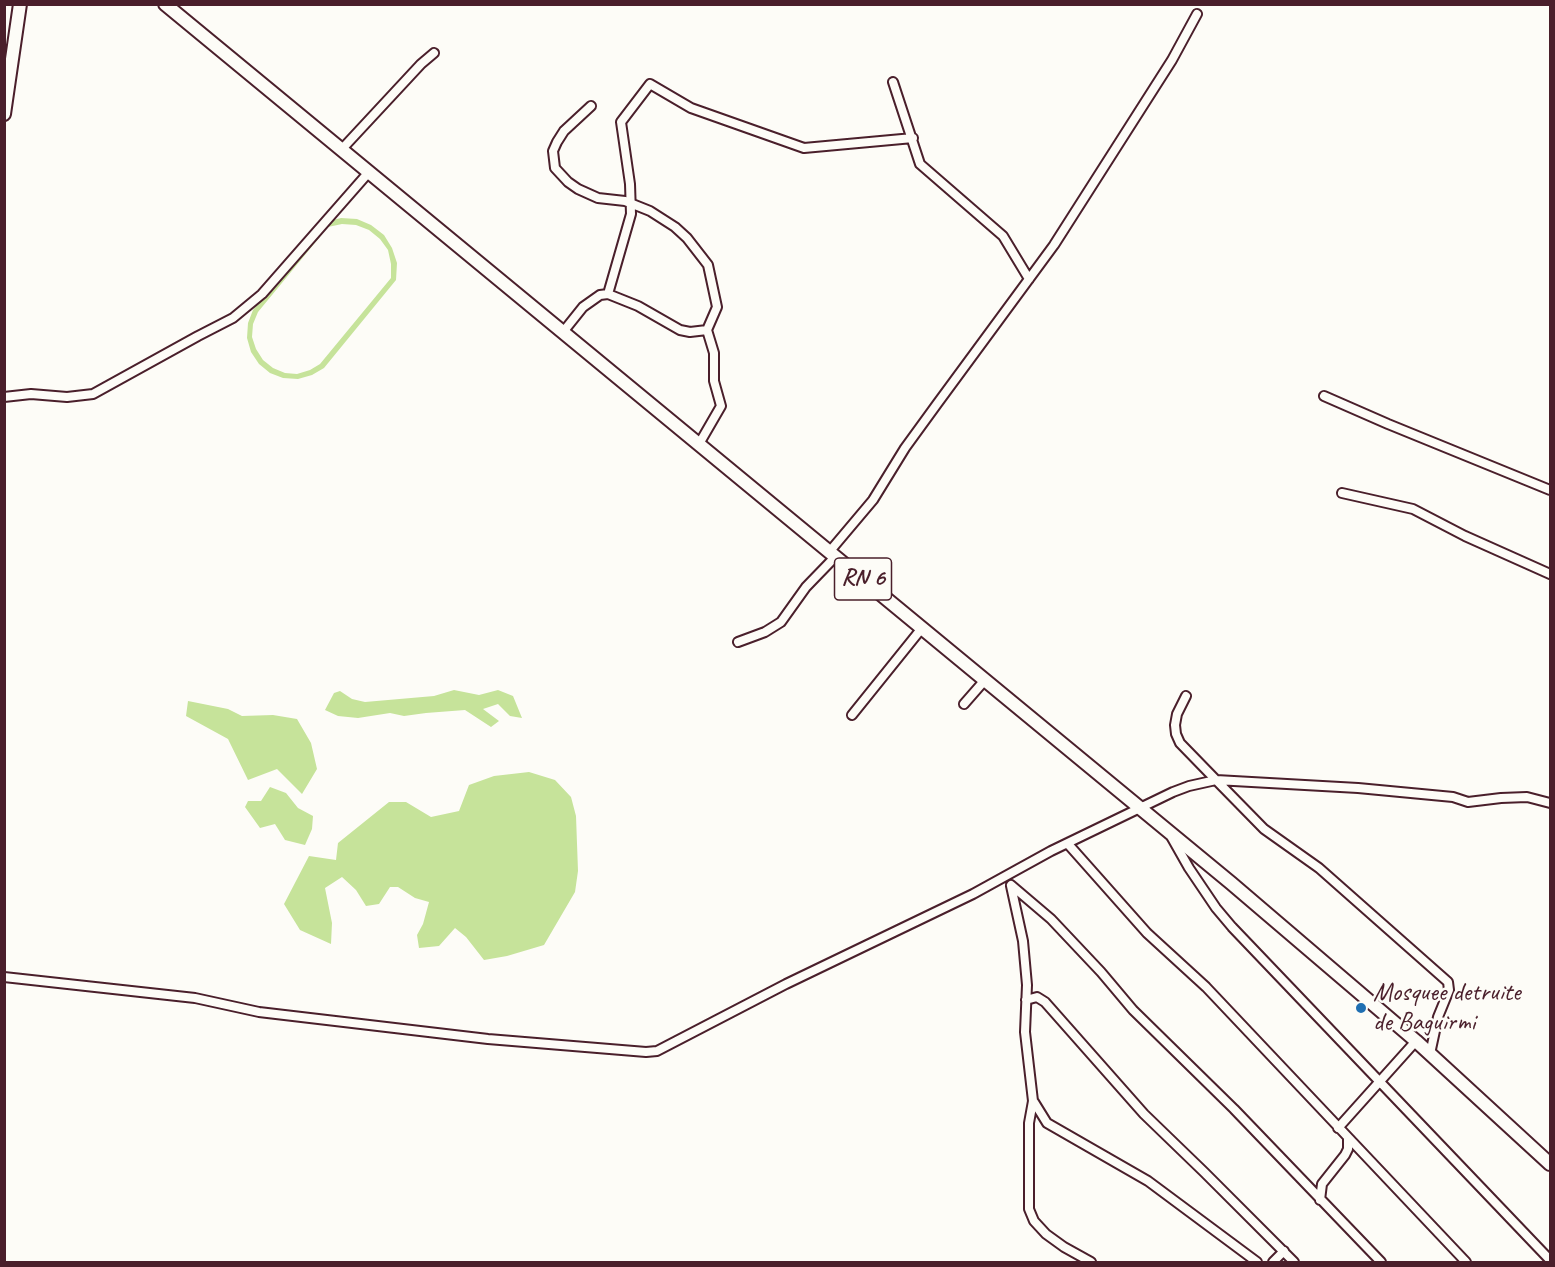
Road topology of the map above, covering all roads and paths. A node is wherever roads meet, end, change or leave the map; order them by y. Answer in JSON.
{"nodes":[{"id":1,"x":20,"y":4,"type":"edge"},
{"id":2,"x":165,"y":4,"type":"edge"},
{"id":3,"x":1197,"y":14,"type":"dead end"},
{"id":4,"x":434,"y":53,"type":"dead end"},
{"id":5,"x":893,"y":82,"type":"dead end"},
{"id":6,"x":591,"y":106,"type":"dead end"},
{"id":7,"x":4,"y":114,"type":"edge"},
{"id":8,"x":913,"y":138,"type":"junction"},
{"id":9,"x":342,"y":149,"type":"junction"},
{"id":10,"x":369,"y":172,"type":"junction"},
{"id":11,"x":631,"y":204,"type":"junction"},
{"id":12,"x":1029,"y":279,"type":"junction"},
{"id":13,"x":608,"y":294,"type":"junction"},
{"id":14,"x":707,"y":330,"type":"junction"},
{"id":15,"x":563,"y":332,"type":"junction"},
{"id":16,"x":1324,"y":396,"type":"dead end"},
{"id":17,"x":4,"y":397,"type":"edge"},
{"id":18,"x":699,"y":444,"type":"junction"},
{"id":19,"x":1551,"y":490,"type":"edge"},
{"id":20,"x":1342,"y":493,"type":"dead end"},
{"id":21,"x":833,"y":554,"type":"junction"},
{"id":22,"x":1551,"y":574,"type":"edge"},
{"id":23,"x":922,"y":628,"type":"junction"},
{"id":24,"x":738,"y":642,"type":"dead end"},
{"id":25,"x":985,"y":680,"type":"junction"},
{"id":26,"x":1186,"y":696,"type":"dead end"},
{"id":27,"x":964,"y":704,"type":"dead end"},
{"id":28,"x":852,"y":715,"type":"dead end"},
{"id":29,"x":1216,"y":780,"type":"junction"},
{"id":30,"x":1551,"y":802,"type":"edge"},
{"id":31,"x":1141,"y":809,"type":"junction"},
{"id":32,"x":1171,"y":834,"type":"junction"},
{"id":33,"x":1068,"y":844,"type":"junction"},
{"id":34,"x":1008,"y":875,"type":"junction"},
{"id":35,"x":1011,"y":885,"type":"junction"},
{"id":36,"x":4,"y":977,"type":"edge"},
{"id":37,"x":1026,"y":1000,"type":"junction"},
{"id":38,"x":1416,"y":1041,"type":"junction"},
{"id":39,"x":1430,"y":1054,"type":"junction"},
{"id":40,"x":1380,"y":1082,"type":"junction"},
{"id":41,"x":1033,"y":1101,"type":"junction"},
{"id":42,"x":1029,"y":1123,"type":"junction"},
{"id":43,"x":1047,"y":1123,"type":"junction"},
{"id":44,"x":1338,"y":1128,"type":"junction"},
{"id":45,"x":1347,"y":1138,"type":"junction"},
{"id":46,"x":1551,"y":1164,"type":"edge"},
{"id":47,"x":1320,"y":1200,"type":"junction"},
{"id":48,"x":1284,"y":1251,"type":"junction"},
{"id":49,"x":1551,"y":1260,"type":"edge"},
{"id":50,"x":1091,"y":1263,"type":"edge"},
{"id":51,"x":1257,"y":1263,"type":"edge"},
{"id":52,"x":1273,"y":1263,"type":"edge"},
{"id":53,"x":1294,"y":1263,"type":"edge"},
{"id":54,"x":1381,"y":1263,"type":"edge"},
{"id":55,"x":1466,"y":1263,"type":"edge"}],
"edges":[{"from":1,"to":7,"type":"main road"},
{"from":2,"to":9,"type":"main road","number":"RN 6"},
{"from":3,"to":12,"type":"street"},
{"from":4,"to":9,"type":"street"},
{"from":5,"to":8,"type":"street"},
{"from":6,"to":11,"type":"street"},
{"from":8,"to":11,"type":"street"},
{"from":8,"to":12,"type":"street"},
{"from":9,"to":10,"type":"main road","number":"RN 6"},
{"from":10,"to":15,"type":"main road","number":"RN 6"},
{"from":10,"to":17,"type":"street"},
{"from":11,"to":13,"type":"street"},
{"from":11,"to":14,"type":"street"},
{"from":12,"to":21,"type":"street"},
{"from":13,"to":14,"type":"street"},
{"from":13,"to":15,"type":"street"},
{"from":14,"to":18,"type":"street"},
{"from":15,"to":18,"type":"main road","number":"RN 6"},
{"from":16,"to":19,"type":"street"},
{"from":18,"to":21,"type":"main road","number":"RN 6"},
{"from":20,"to":22,"type":"street"},
{"from":21,"to":23,"type":"main road","number":"RN 6"},
{"from":21,"to":24,"type":"street"},
{"from":23,"to":25,"type":"main road","number":"RN 6"},
{"from":23,"to":28,"type":"street"},
{"from":25,"to":27,"type":"street"},
{"from":25,"to":31,"type":"main road","number":"RN 6"},
{"from":26,"to":29,"type":"street"},
{"from":29,"to":30,"type":"street"},
{"from":29,"to":31,"type":"street"},
{"from":29,"to":39,"type":"street"},
{"from":31,"to":32,"type":"main road","number":"RN 6"},
{"from":31,"to":33,"type":"street"},
{"from":32,"to":38,"type":"main road","number":"RN 6"},
{"from":32,"to":40,"type":"street"},
{"from":33,"to":34,"type":"street"},
{"from":33,"to":44,"type":"street"},
{"from":34,"to":35,"type":"street"},
{"from":34,"to":36,"type":"street"},
{"from":35,"to":37,"type":"street"},
{"from":35,"to":47,"type":"street"},
{"from":37,"to":41,"type":"street"},
{"from":37,"to":48,"type":"street"},
{"from":38,"to":39,"type":"main road","number":"RN 6"},
{"from":38,"to":40,"type":"street"},
{"from":39,"to":46,"type":"main road","number":"RN 6"},
{"from":40,"to":44,"type":"street"},
{"from":40,"to":49,"type":"street"},
{"from":41,"to":42,"type":"street"},
{"from":41,"to":43,"type":"street"},
{"from":42,"to":43,"type":"street"},
{"from":42,"to":50,"type":"street"},
{"from":43,"to":51,"type":"street"},
{"from":44,"to":45,"type":"street"},
{"from":45,"to":47,"type":"street"},
{"from":45,"to":55,"type":"street"},
{"from":47,"to":54,"type":"street"},
{"from":48,"to":52,"type":"street"},
{"from":48,"to":53,"type":"street"}]}
